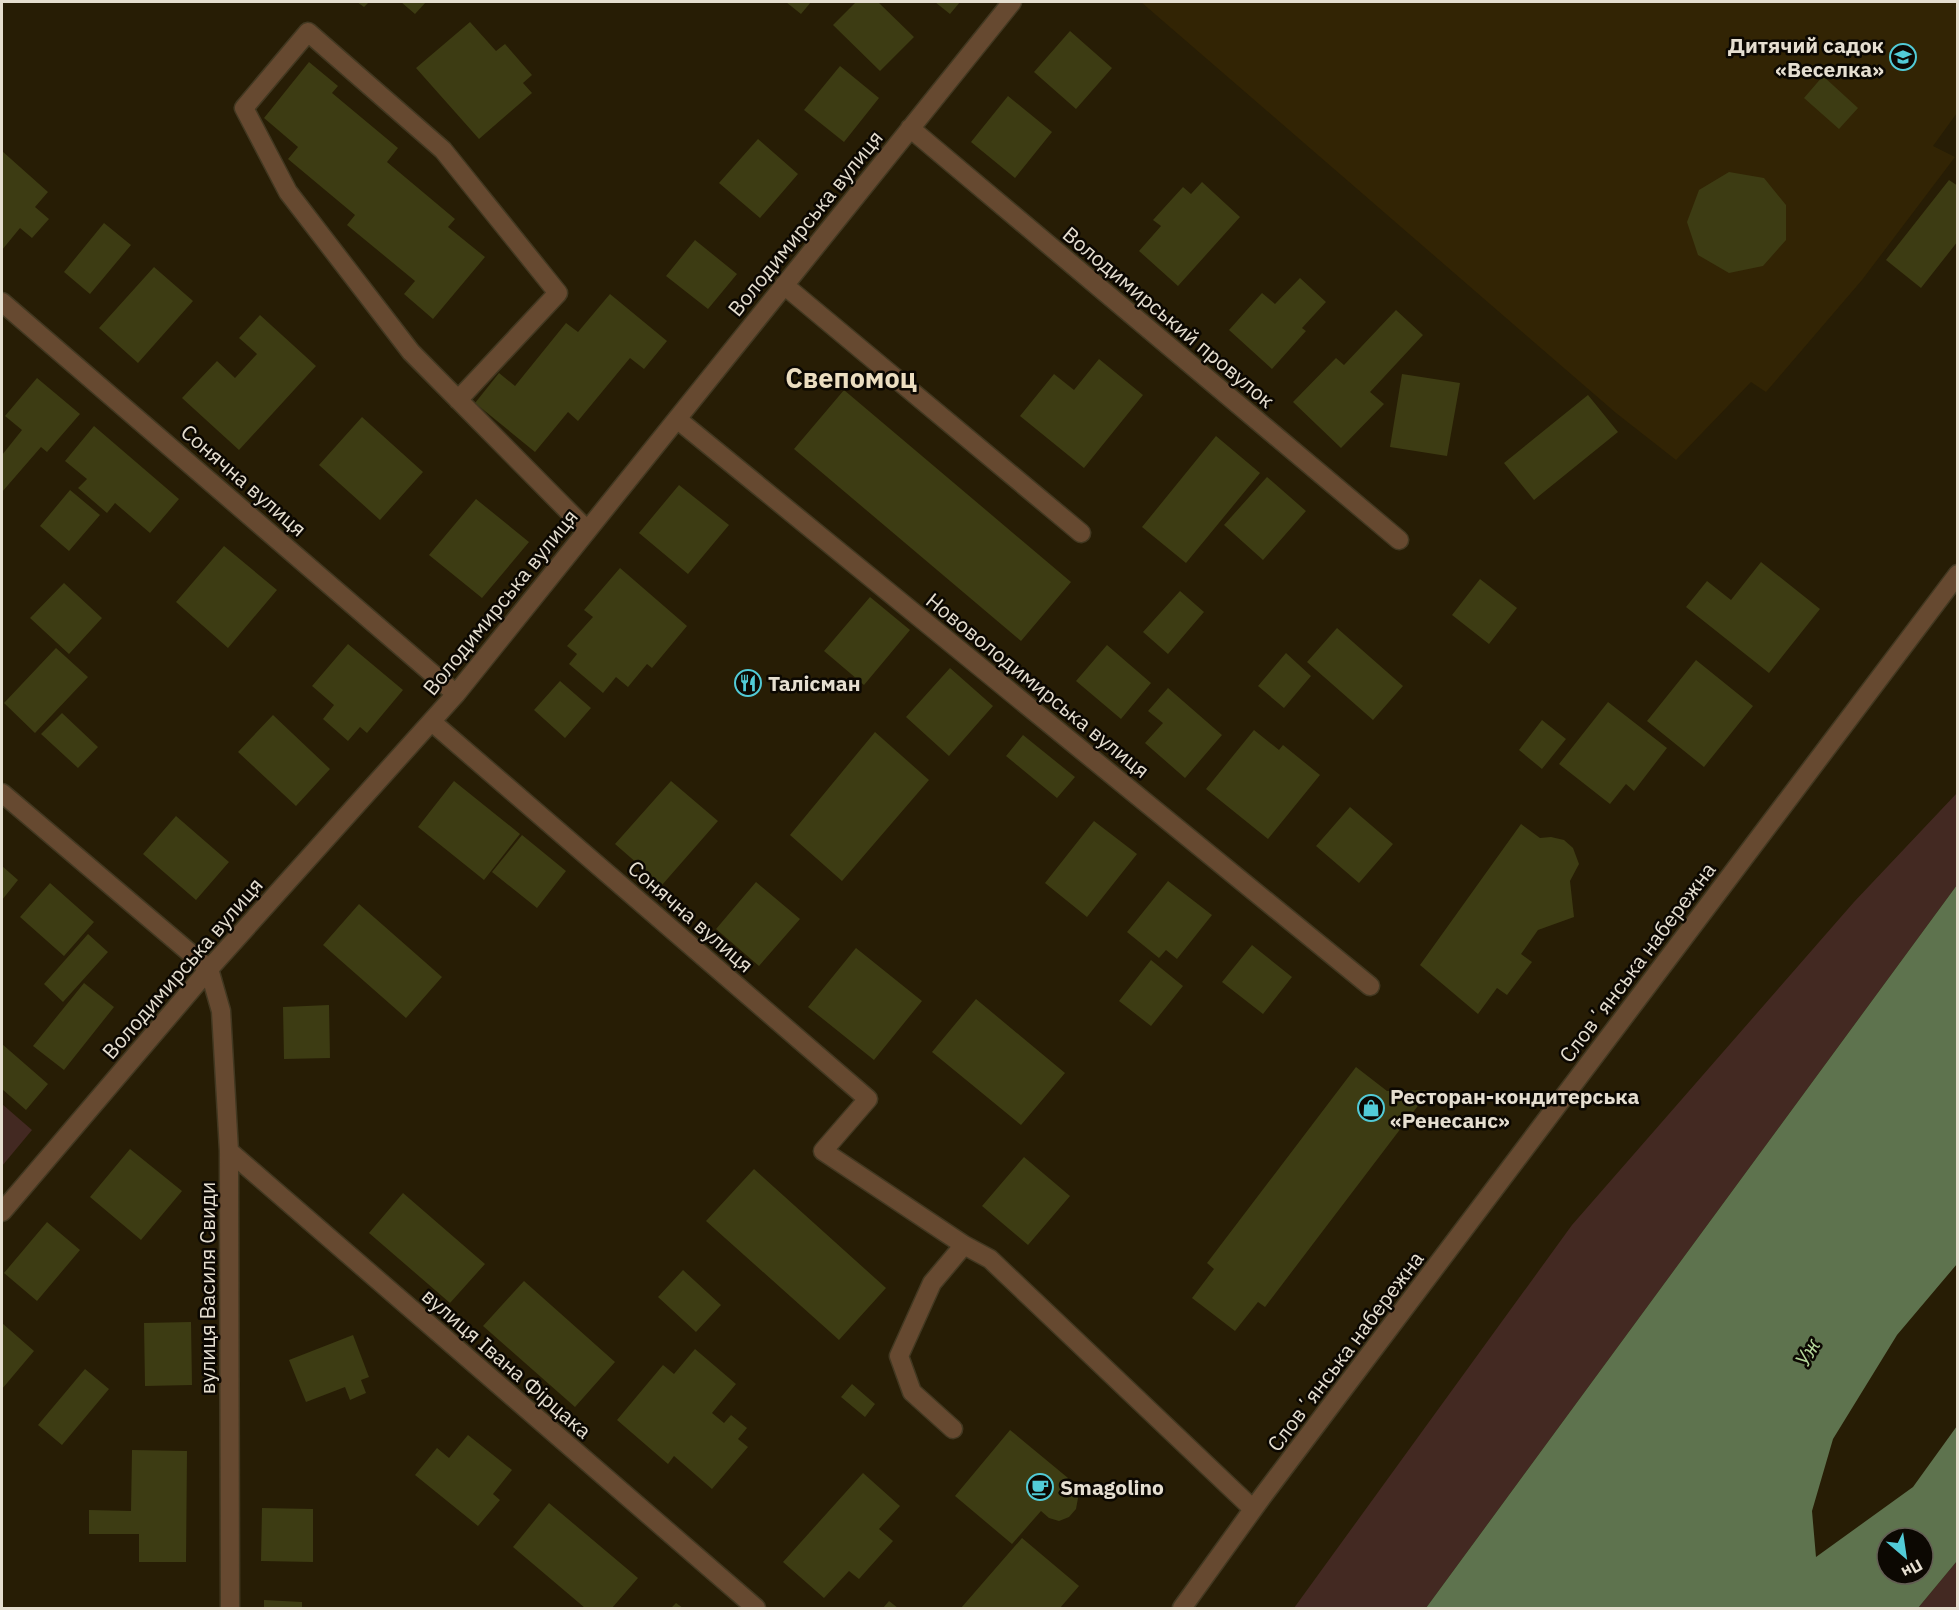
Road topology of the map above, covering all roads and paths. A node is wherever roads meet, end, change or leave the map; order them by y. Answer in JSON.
{"nodes":[{"id":1,"x":1012,"y":2,"type":"edge"},
{"id":2,"x":910,"y":128,"type":"junction"},
{"id":3,"x":784,"y":285,"type":"junction"},
{"id":4,"x":2,"y":302,"type":"edge"},
{"id":5,"x":458,"y":400,"type":"junction"},
{"id":6,"x":677,"y":419,"type":"junction"},
{"id":7,"x":587,"y":530,"type":"junction"},
{"id":8,"x":1081,"y":533,"type":"dead end"},
{"id":9,"x":1399,"y":540,"type":"dead end"},
{"id":10,"x":1958,"y":574,"type":"edge"},
{"id":11,"x":456,"y":693,"type":"junction"},
{"id":12,"x":432,"y":722,"type":"junction"},
{"id":13,"x":2,"y":794,"type":"edge"},
{"id":14,"x":209,"y":969,"type":"junction"},
{"id":15,"x":1370,"y":987,"type":"dead end"},
{"id":16,"x":229,"y":1151,"type":"junction"},
{"id":17,"x":2,"y":1212,"type":"edge"},
{"id":18,"x":964,"y":1245,"type":"junction"},
{"id":19,"x":953,"y":1429,"type":"dead end"},
{"id":20,"x":1253,"y":1509,"type":"junction"},
{"id":21,"x":230,"y":1608,"type":"edge"},
{"id":22,"x":756,"y":1608,"type":"edge"},
{"id":23,"x":1182,"y":1608,"type":"edge"}],
"edges":[{"from":1,"to":2,"type":"street","name":"Володимирська вулиця"},
{"from":2,"to":3,"type":"street","name":"Володимирська вулиця"},
{"from":2,"to":9,"type":"street","name":"Володимирський провулок"},
{"from":3,"to":6,"type":"street","name":"Володимирська вулиця"},
{"from":3,"to":8,"type":"street"},
{"from":4,"to":11,"type":"street","name":"Сонячна вулиця"},
{"from":5,"to":5,"type":"street"},
{"from":5,"to":7,"type":"street"},
{"from":6,"to":7,"type":"street","name":"Володимирська вулиця"},
{"from":6,"to":15,"type":"street","name":"Нововолодимирська вулиця"},
{"from":7,"to":11,"type":"street","name":"Володимирська вулиця"},
{"from":10,"to":20,"type":"street","name":"Словʼянська набережна"},
{"from":11,"to":12,"type":"street","name":"Володимирська вулиця"},
{"from":12,"to":14,"type":"street","name":"Володимирська вулиця"},
{"from":12,"to":18,"type":"street","name":"Сонячна вулиця"},
{"from":13,"to":14,"type":"street"},
{"from":14,"to":16,"type":"street","name":"вулиця Василя Свиди"},
{"from":14,"to":17,"type":"street","name":"Володимирська вулиця"},
{"from":16,"to":21,"type":"street","name":"вулиця Василя Свиди"},
{"from":16,"to":22,"type":"street","name":"вулиця Івана Фірцака"},
{"from":18,"to":19,"type":"street"},
{"from":18,"to":20,"type":"street"},
{"from":20,"to":23,"type":"street","name":"Словʼянська набережна"}]}
